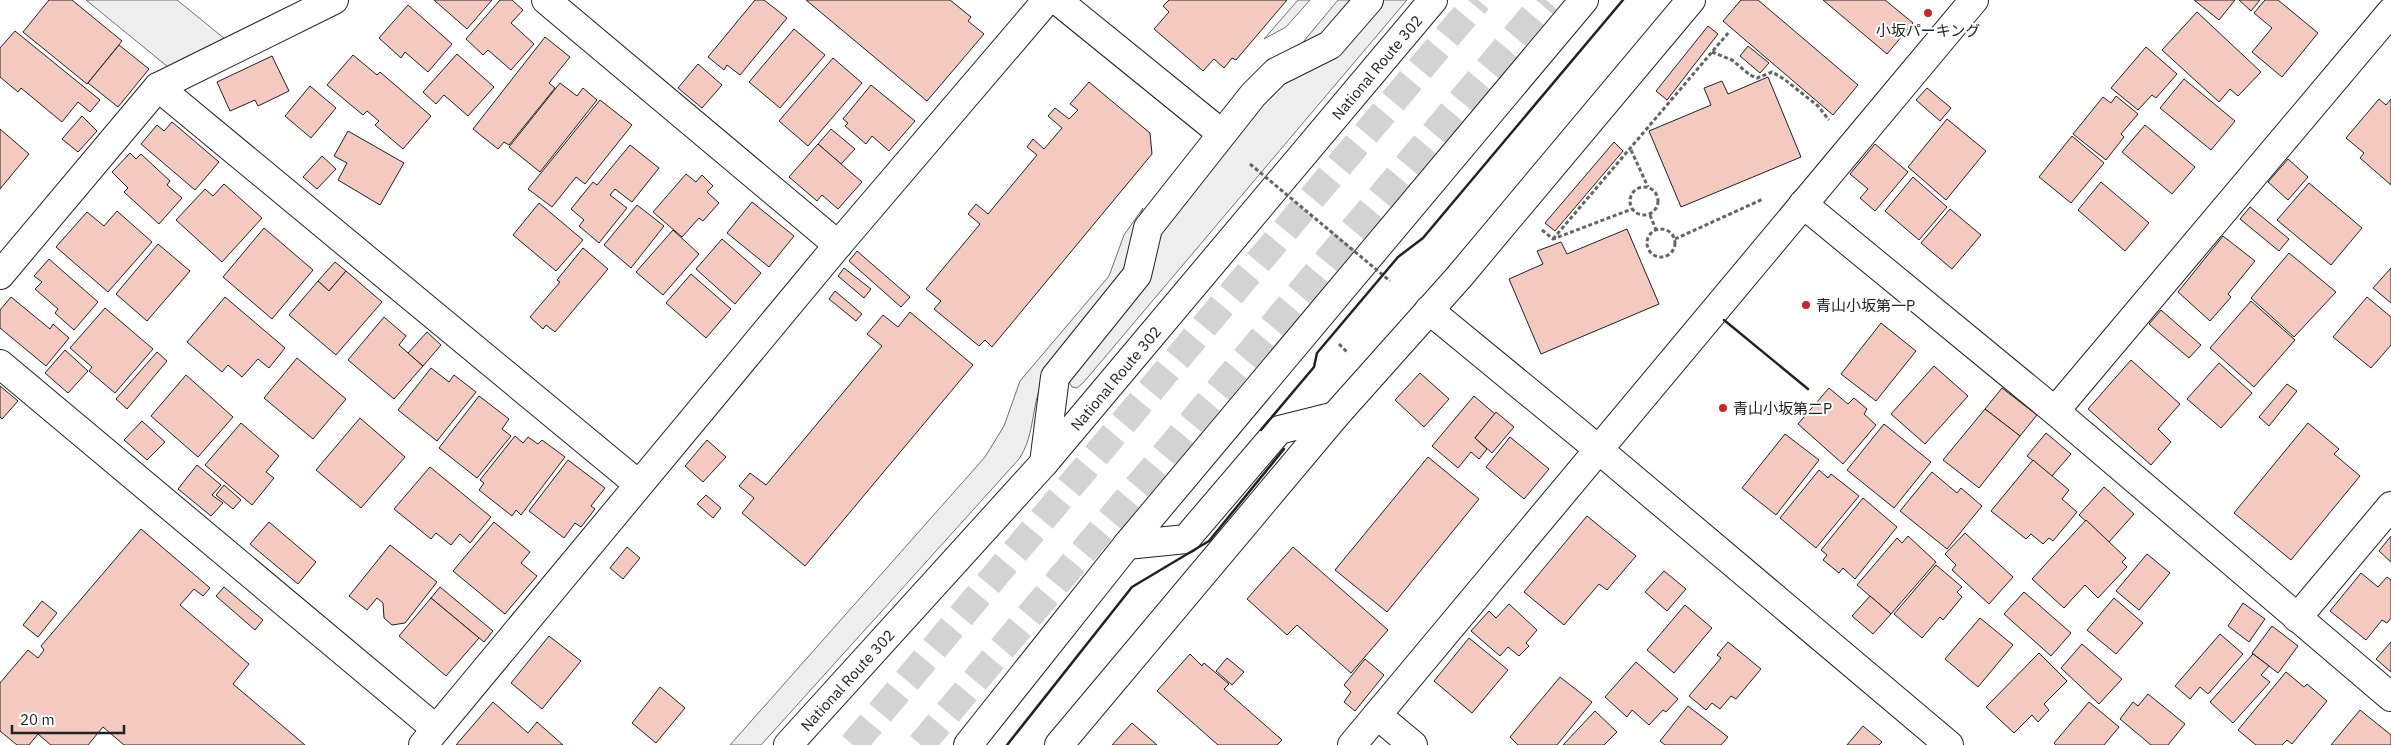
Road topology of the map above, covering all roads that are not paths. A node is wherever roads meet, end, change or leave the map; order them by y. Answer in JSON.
{"nodes":[{"id":1,"x":334,"y":0,"type":"edge"},
{"id":2,"x":546,"y":0,"type":"edge"},
{"id":3,"x":1047,"y":0,"type":"edge"},
{"id":4,"x":1057,"y":0,"type":"edge"},
{"id":5,"x":1369,"y":0,"type":"edge"},
{"id":6,"x":1433,"y":0,"type":"edge"},
{"id":7,"x":1584,"y":0,"type":"edge"},
{"id":8,"x":1691,"y":0,"type":"edge"},
{"id":9,"x":1974,"y":0,"type":"edge"},
{"id":10,"x":2391,"y":12,"type":"edge"},
{"id":11,"x":158,"y":86,"type":"junction"},
{"id":12,"x":1221,"y":133,"type":"junction"},
{"id":13,"x":1803,"y":204,"type":"junction"},
{"id":14,"x":838,"y":244,"type":"junction"},
{"id":15,"x":0,"y":275,"type":"edge"},
{"id":16,"x":1430,"y":310,"type":"junction"},
{"id":17,"x":0,"y":364,"type":"edge"},
{"id":18,"x":2055,"y":411,"type":"junction"},
{"id":19,"x":1335,"y":416,"type":"junction"},
{"id":20,"x":1598,"y":449,"type":"junction"},
{"id":21,"x":1044,"y":463,"type":"junction"},
{"id":22,"x":638,"y":484,"type":"junction"},
{"id":23,"x":2391,"y":506,"type":"edge"},
{"id":24,"x":1127,"y":545,"type":"junction"},
{"id":25,"x":2297,"y":618,"type":"junction"},
{"id":26,"x":2391,"y":697,"type":"edge"},
{"id":27,"x":1377,"y":715,"type":"junction"},
{"id":28,"x":430,"y":737,"type":"edge"},
{"id":29,"x":788,"y":745,"type":"edge"},
{"id":30,"x":968,"y":745,"type":"edge"},
{"id":31,"x":1059,"y":745,"type":"edge"},
{"id":32,"x":1352,"y":745,"type":"edge"},
{"id":33,"x":1413,"y":745,"type":"edge"},
{"id":34,"x":1949,"y":745,"type":"edge"}],
"edges":[{"from":1,"to":11,"type":"main road"},
{"from":2,"to":14,"type":"main road"},
{"from":3,"to":14,"type":"main road"},
{"from":4,"to":12,"type":"main road"},
{"from":5,"to":12,"type":"main road"},
{"from":6,"to":21,"type":"main road","name":"National Route 302"},
{"from":7,"to":24,"type":"main road"},
{"from":8,"to":16,"type":"main road"},
{"from":9,"to":13,"type":"main road"},
{"from":10,"to":18,"type":"main road"},
{"from":11,"to":15,"type":"main road"},
{"from":11,"to":22,"type":"main road"},
{"from":12,"to":21,"type":"main road"},
{"from":13,"to":18,"type":"main road"},
{"from":13,"to":20,"type":"main road"},
{"from":14,"to":22,"type":"main road"},
{"from":16,"to":19,"type":"main road"},
{"from":16,"to":20,"type":"main road"},
{"from":17,"to":28,"type":"main road"},
{"from":18,"to":25,"type":"main road"},
{"from":19,"to":24,"type":"main road"},
{"from":19,"to":31,"type":"main road"},
{"from":20,"to":27,"type":"main road"},
{"from":20,"to":34,"type":"main road"},
{"from":21,"to":29,"type":"main road","name":"National Route 302"},
{"from":22,"to":28,"type":"main road"},
{"from":23,"to":25,"type":"main road"},
{"from":24,"to":30,"type":"main road"},
{"from":25,"to":26,"type":"main road"},
{"from":27,"to":32,"type":"main road"},
{"from":27,"to":33,"type":"main road"}]}
